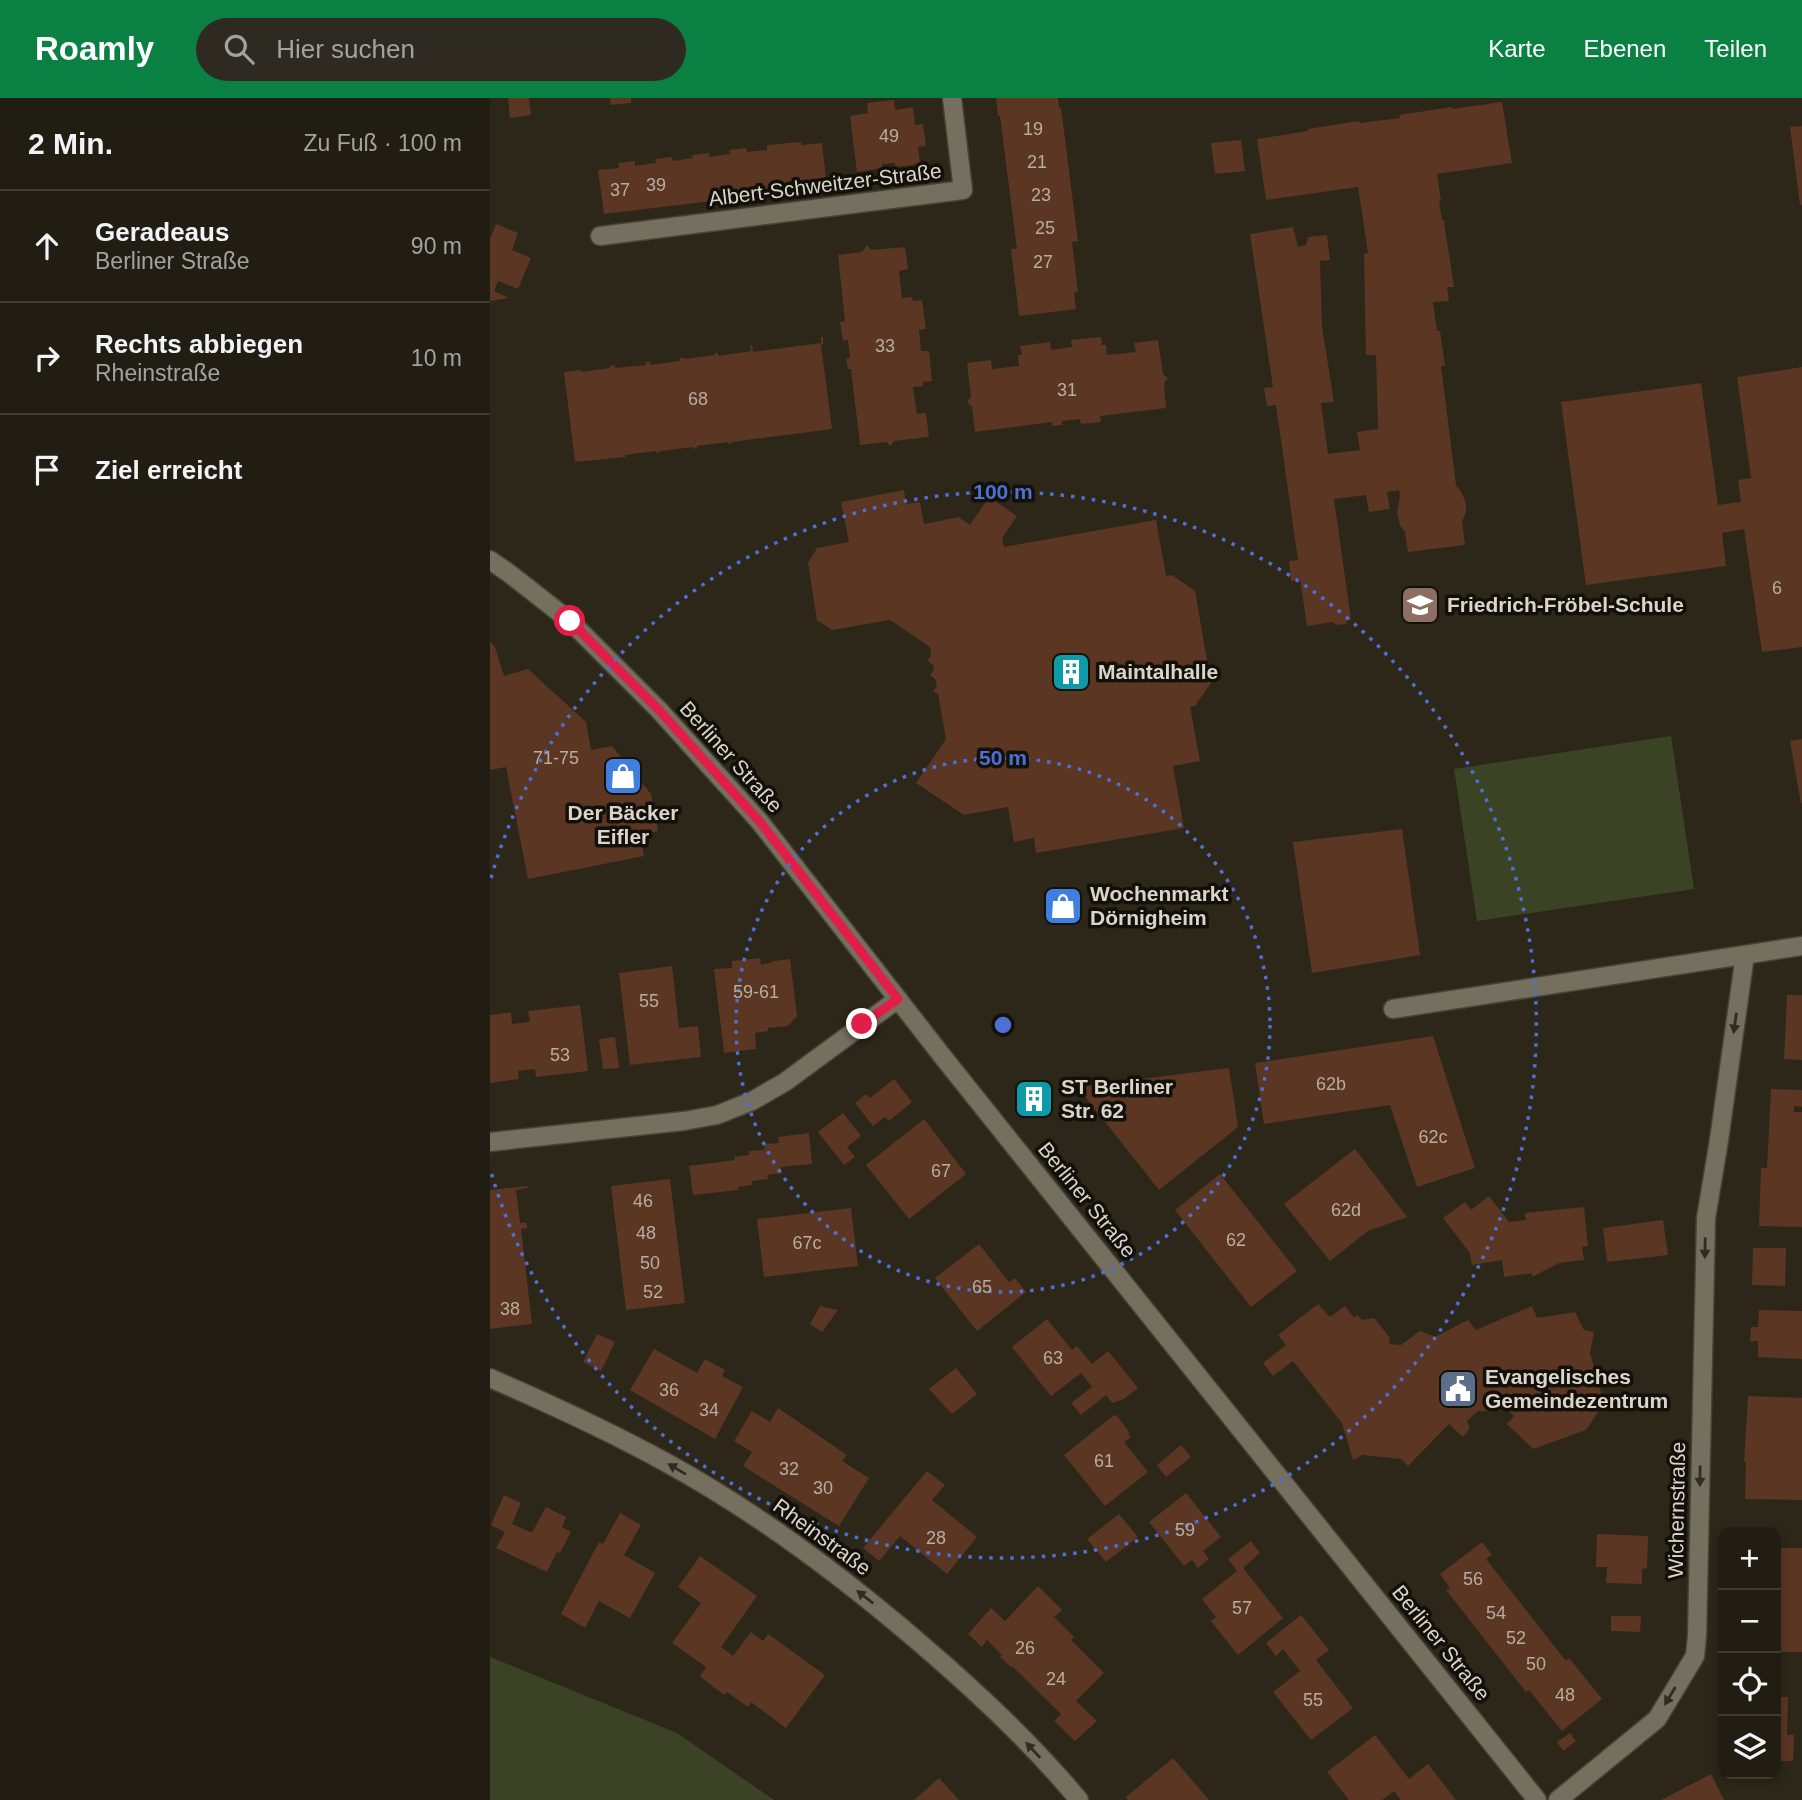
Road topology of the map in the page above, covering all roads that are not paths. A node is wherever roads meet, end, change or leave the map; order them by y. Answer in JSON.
{"nodes":[{"id":1,"x":952,"y":98,"type":"edge"},
{"id":2,"x":600,"y":236,"type":"dead end"},
{"id":3,"x":490,"y":561,"type":"edge"},
{"id":4,"x":1802,"y":946,"type":"edge"},
{"id":5,"x":1745,"y":955,"type":"junction"},
{"id":6,"x":898,"y":999,"type":"junction"},
{"id":7,"x":1393,"y":1009,"type":"dead end"},
{"id":8,"x":490,"y":1142,"type":"edge"},
{"id":9,"x":490,"y":1378,"type":"edge"},
{"id":10,"x":1079,"y":1800,"type":"edge"},
{"id":11,"x":1537,"y":1800,"type":"edge"},
{"id":12,"x":1558,"y":1800,"type":"edge"}],
"edges":[{"from":1,"to":2,"type":"street","name":"Albert-Schweitzer-Straße"},
{"from":3,"to":6,"type":"street","name":"Berliner Straße"},
{"from":4,"to":5,"type":"street"},
{"from":5,"to":7,"type":"street"},
{"from":5,"to":12,"type":"street","name":"Wichernstraße","one_way":true},
{"from":6,"to":8,"type":"street"},
{"from":6,"to":11,"type":"street","name":"Berliner Straße"},
{"from":10,"to":9,"type":"street","name":"Rheinstraße","one_way":true}]}
